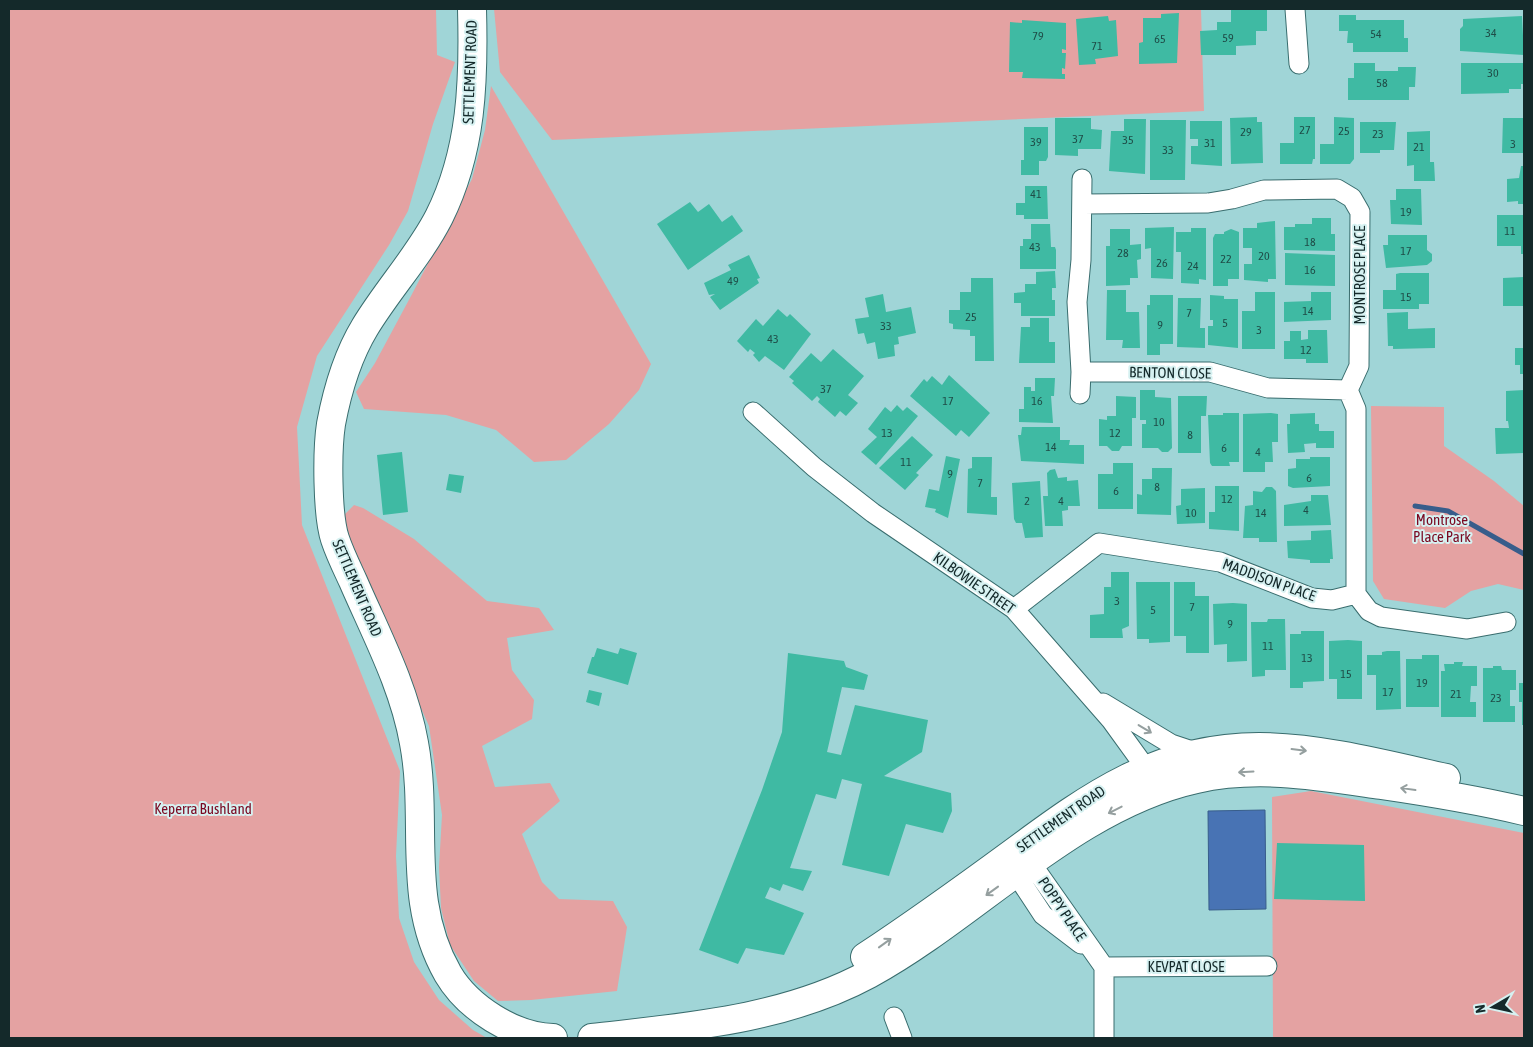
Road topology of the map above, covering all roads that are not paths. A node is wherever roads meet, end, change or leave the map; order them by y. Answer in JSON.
{"nodes":[{"id":1,"x":472,"y":9,"type":"edge"},
{"id":2,"x":1295,"y":9,"type":"edge"},
{"id":3,"x":1299,"y":64,"type":"dead end"},
{"id":4,"x":1082,"y":179,"type":"dead end"},
{"id":5,"x":1083,"y":204,"type":"junction"},
{"id":6,"x":1081,"y":372,"type":"junction"},
{"id":7,"x":1348,"y":390,"type":"junction"},
{"id":8,"x":1080,"y":394,"type":"dead end"},
{"id":9,"x":754,"y":412,"type":"dead end"},
{"id":10,"x":1356,"y":594,"type":"junction"},
{"id":11,"x":1014,"y":609,"type":"junction"},
{"id":12,"x":1506,"y":622,"type":"dead end"},
{"id":13,"x":1089,"y":694,"type":"junction"},
{"id":14,"x":1198,"y":753,"type":"junction"},
{"id":15,"x":1154,"y":779,"type":"junction"},
{"id":16,"x":1524,"y":794,"type":"edge"},
{"id":17,"x":1524,"y":811,"type":"edge"},
{"id":18,"x":1020,"y":863,"type":"junction"},
{"id":19,"x":1099,"y":961,"type":"junction"},
{"id":20,"x":1267,"y":966,"type":"dead end"},
{"id":21,"x":894,"y":1016,"type":"dead end"},
{"id":22,"x":553,"y":1038,"type":"edge"},
{"id":23,"x":592,"y":1038,"type":"edge"},
{"id":24,"x":902,"y":1038,"type":"edge"},
{"id":25,"x":1104,"y":1038,"type":"edge"}],
"edges":[{"from":1,"to":22,"type":"main road","name":"SETTLEMENT ROAD"},
{"from":2,"to":3,"type":"street"},
{"from":4,"to":5,"type":"street"},
{"from":5,"to":6,"type":"street"},
{"from":5,"to":7,"type":"street","name":"MONTROSE PLACE"},
{"from":6,"to":7,"type":"street","name":"BENTON CLOSE"},
{"from":6,"to":8,"type":"street"},
{"from":7,"to":10,"type":"street"},
{"from":9,"to":11,"type":"street","name":"KILBOWIE STREET"},
{"from":10,"to":11,"type":"street","name":"MADDISON PLACE"},
{"from":10,"to":12,"type":"street"},
{"from":11,"to":13,"type":"street","name":"KILBOWIE STREET"},
{"from":13,"to":14,"type":"street","one_way":true},
{"from":13,"to":15,"type":"street","name":"KILBOWIE STREET"},
{"from":14,"to":15,"type":"main road","name":"SETTLEMENT ROAD"},
{"from":14,"to":16,"type":"main road","name":"SETTLEMENT ROAD","one_way":true},
{"from":17,"to":15,"type":"main road","name":"SETTLEMENT ROAD","one_way":true},
{"from":15,"to":18,"type":"main road","name":"SETTLEMENT ROAD"},
{"from":18,"to":19,"type":"street","name":"POPPY PLACE"},
{"from":18,"to":23,"type":"main road","name":"SETTLEMENT ROAD"},
{"from":19,"to":20,"type":"street","name":"KEVPAT CLOSE"},
{"from":19,"to":25,"type":"street"},
{"from":21,"to":24,"type":"street"}]}
